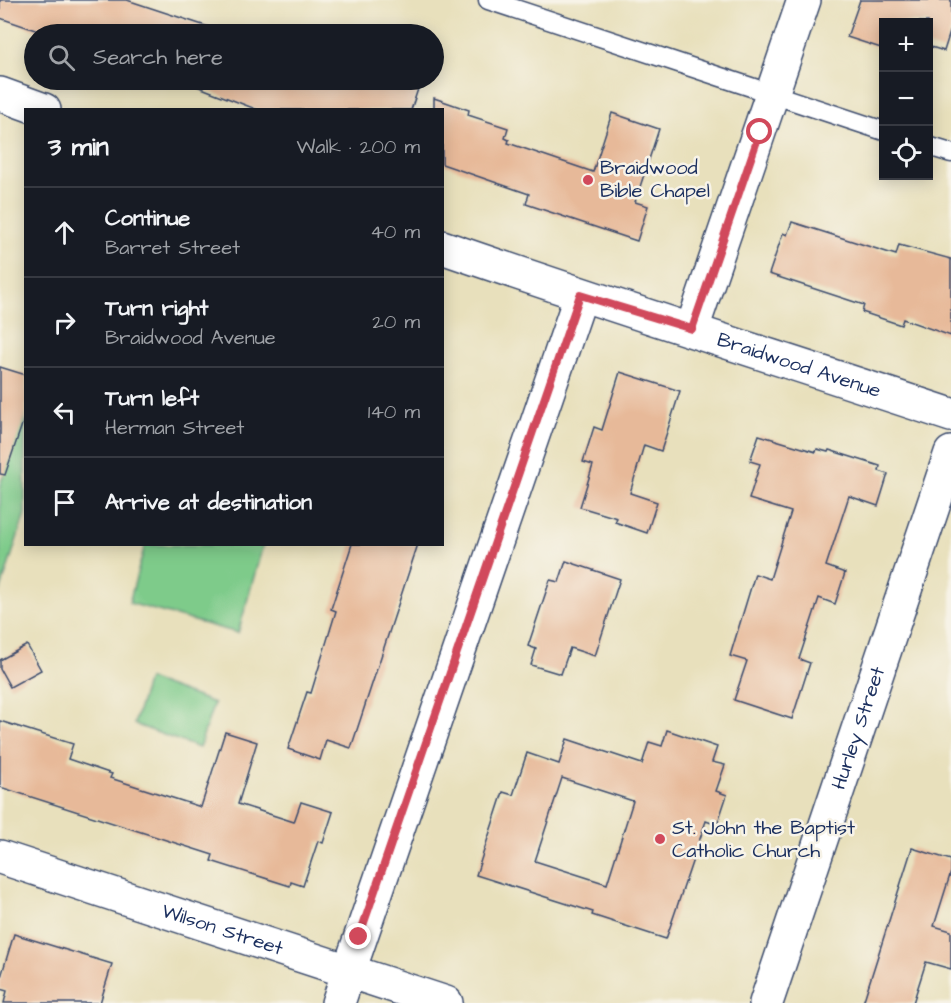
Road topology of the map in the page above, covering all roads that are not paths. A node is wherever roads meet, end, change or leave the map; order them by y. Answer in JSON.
{"nodes":[{"id":1,"x":488,"y":0,"type":"edge"},
{"id":2,"x":804,"y":0,"type":"edge"},
{"id":3,"x":0,"y":94,"type":"edge"},
{"id":4,"x":772,"y":94,"type":"junction"},
{"id":5,"x":38,"y":108,"type":"edge"},
{"id":6,"x":879,"y":129,"type":"edge"},
{"id":7,"x":933,"y":148,"type":"edge"},
{"id":8,"x":951,"y":153,"type":"edge"},
{"id":9,"x":444,"y":248,"type":"edge"},
{"id":10,"x":580,"y":295,"type":"junction"},
{"id":11,"x":692,"y":329,"type":"junction"},
{"id":12,"x":951,"y":415,"type":"edge"},
{"id":13,"x":951,"y":453,"type":"edge"},
{"id":14,"x":0,"y":858,"type":"edge"},
{"id":15,"x":348,"y":972,"type":"junction"},
{"id":16,"x":338,"y":1003,"type":"edge"},
{"id":17,"x":446,"y":1003,"type":"edge"},
{"id":18,"x":766,"y":1003,"type":"edge"}],
"edges":[{"from":1,"to":4,"type":"lane"},
{"from":2,"to":4,"type":"street"},
{"from":3,"to":5,"type":"street"},
{"from":4,"to":6,"type":"lane"},
{"from":4,"to":11,"type":"street"},
{"from":7,"to":8,"type":"lane"},
{"from":9,"to":10,"type":"street","name":"Braidwood Avenue"},
{"from":10,"to":11,"type":"street","name":"Braidwood Avenue"},
{"from":10,"to":15,"type":"street"},
{"from":11,"to":12,"type":"street","name":"Braidwood Avenue"},
{"from":13,"to":18,"type":"street","name":"Hurley Street"},
{"from":14,"to":15,"type":"street","name":"Wilson Street"},
{"from":15,"to":16,"type":"street"},
{"from":15,"to":17,"type":"street","name":"Wilson Street"}]}
